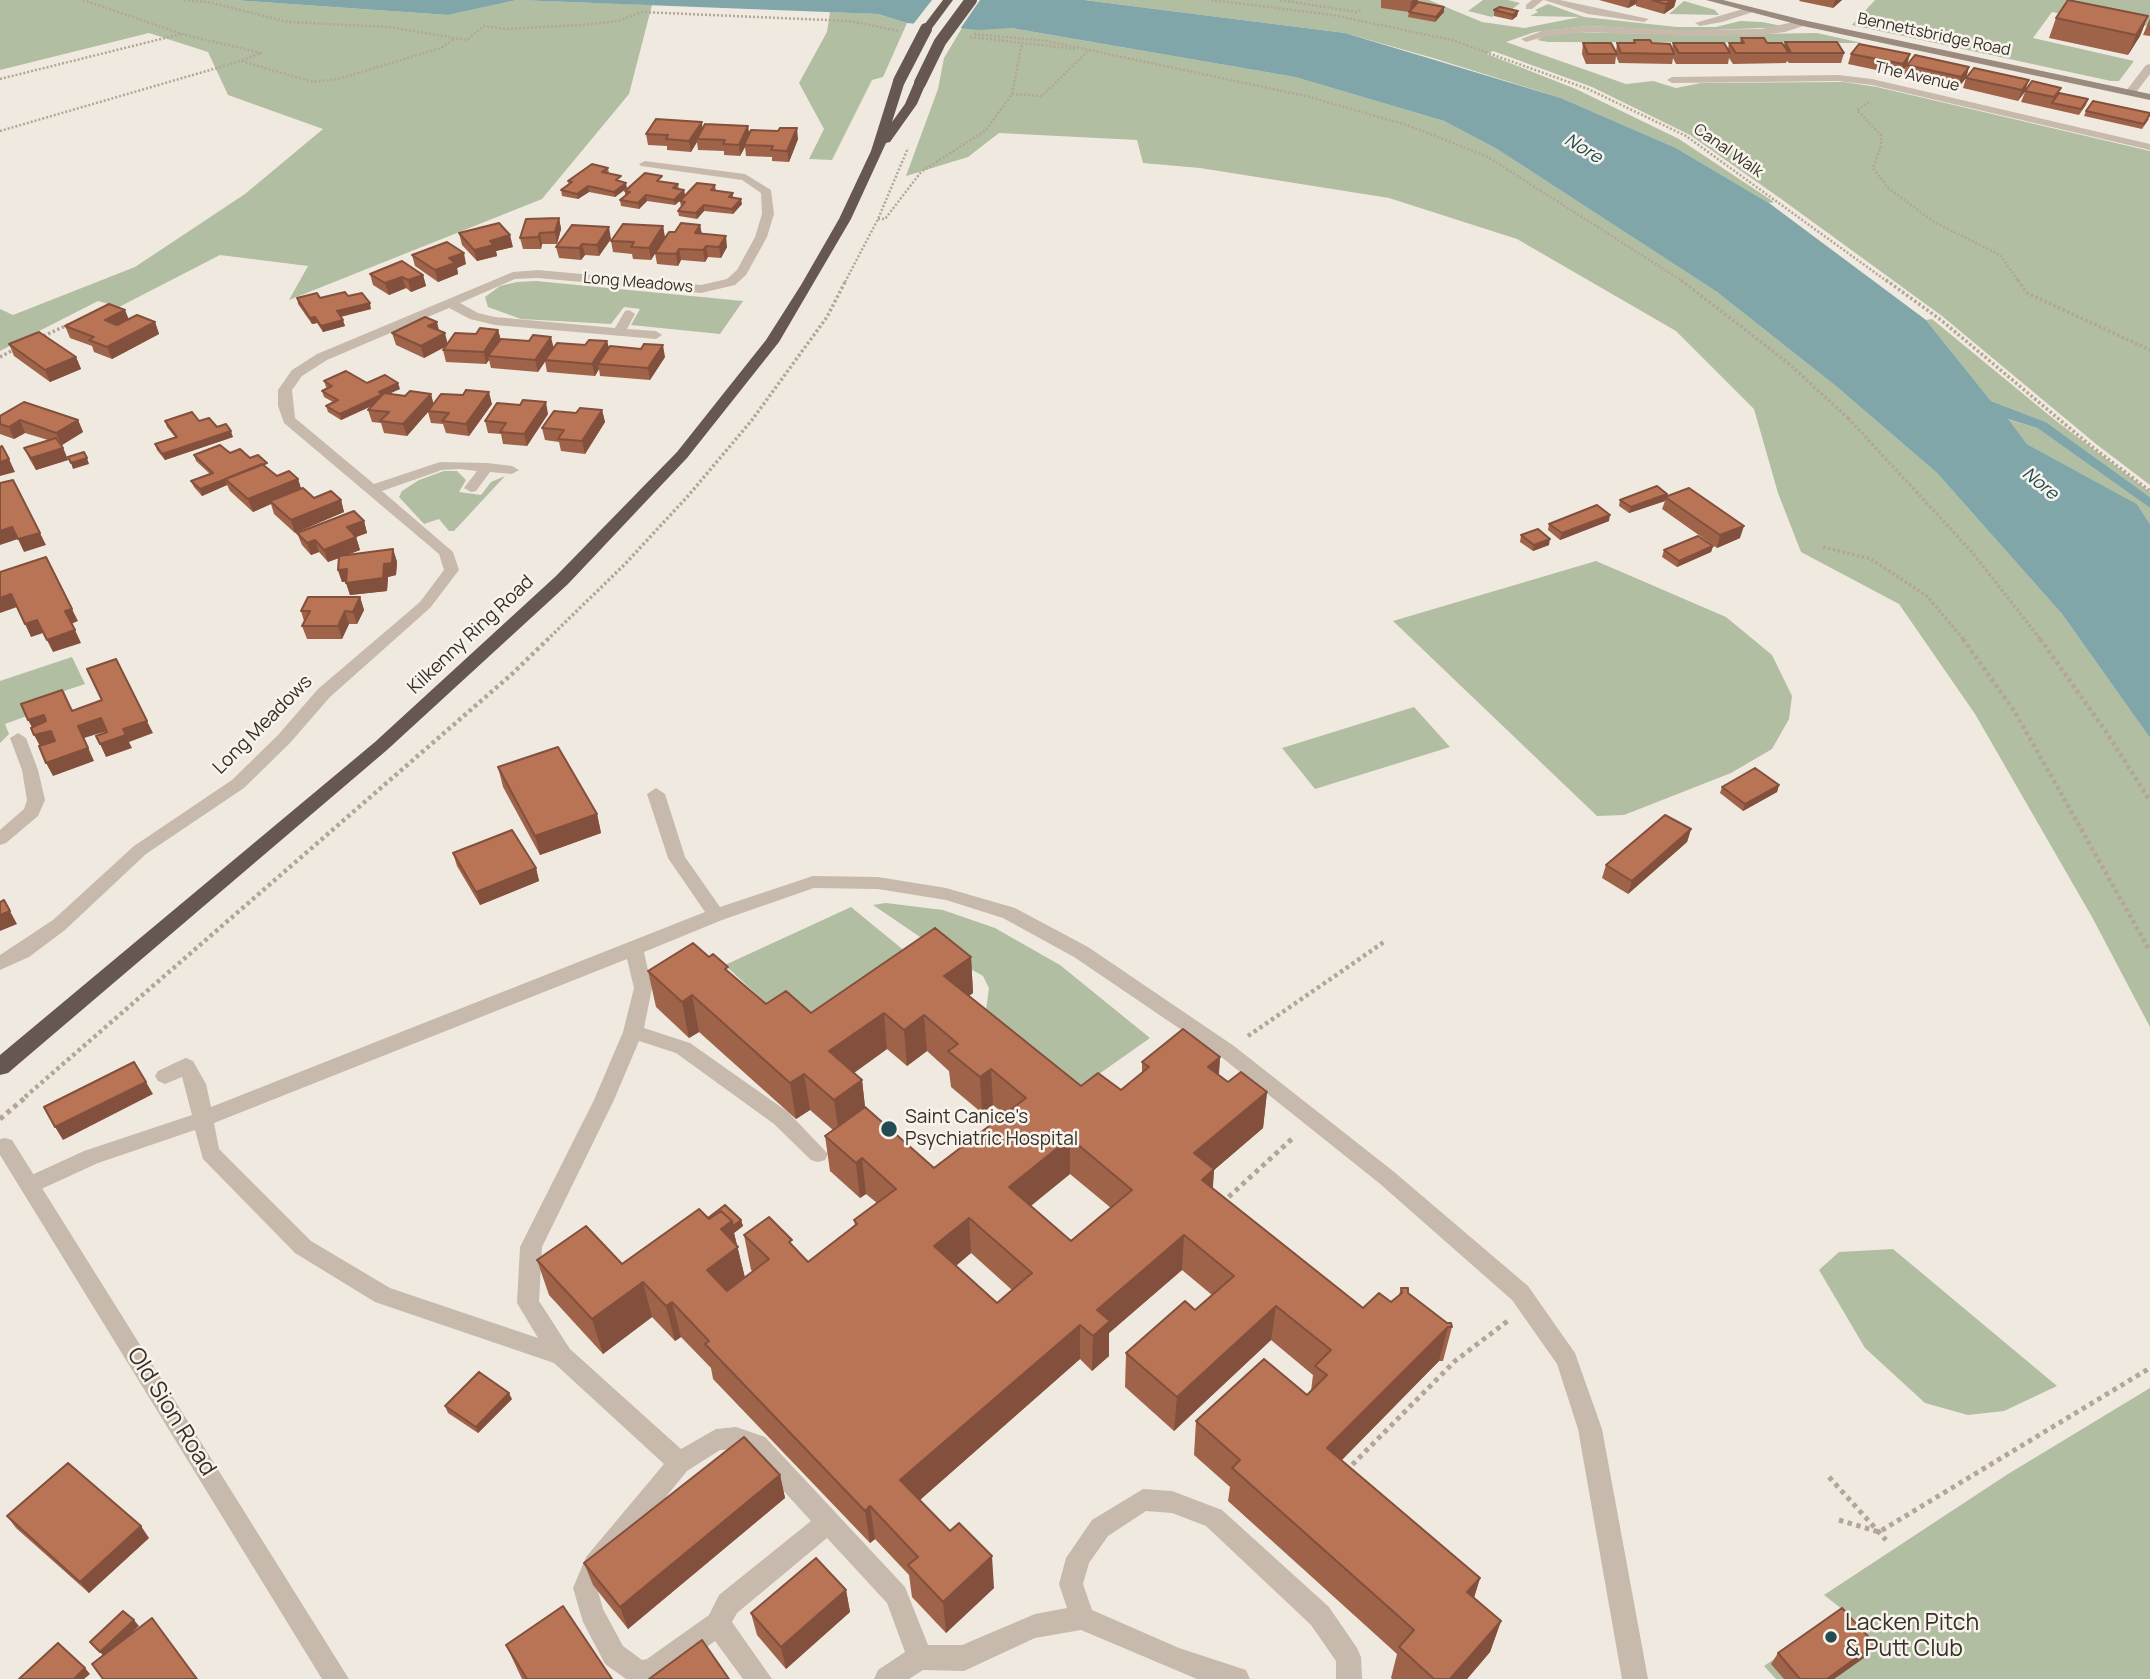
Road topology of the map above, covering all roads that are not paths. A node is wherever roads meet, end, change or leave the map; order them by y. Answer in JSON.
{"nodes":[{"id":1,"x":948,"y":0,"type":"edge"},
{"id":2,"x":971,"y":0,"type":"edge"},
{"id":3,"x":1538,"y":0,"type":"edge"},
{"id":4,"x":1549,"y":0,"type":"edge"},
{"id":5,"x":1711,"y":0,"type":"edge"},
{"id":6,"x":1529,"y":7,"type":"dead end"},
{"id":7,"x":1750,"y":10,"type":"junction"},
{"id":8,"x":1803,"y":23,"type":"junction"},
{"id":9,"x":1526,"y":39,"type":"dead end"},
{"id":10,"x":2150,"y":67,"type":"edge"},
{"id":11,"x":1672,"y":80,"type":"dead end"},
{"id":12,"x":2130,"y":93,"type":"junction"},
{"id":13,"x":2150,"y":97,"type":"edge"},
{"id":14,"x":2150,"y":147,"type":"edge"},
{"id":15,"x":877,"y":151,"type":"junction"},
{"id":16,"x":645,"y":164,"type":"dead end"},
{"id":17,"x":448,"y":302,"type":"junction"},
{"id":18,"x":629,"y":314,"type":"dead end"},
{"id":19,"x":619,"y":331,"type":"junction"},
{"id":20,"x":656,"y":335,"type":"dead end"},
{"id":21,"x":487,"y":467,"type":"junction"},
{"id":22,"x":512,"y":470,"type":"dead end"},
{"id":23,"x":471,"y":488,"type":"dead end"},
{"id":24,"x":374,"y":489,"type":"junction"},
{"id":25,"x":18,"y":738,"type":"dead end"},
{"id":26,"x":656,"y":794,"type":"dead end"},
{"id":27,"x":0,"y":839,"type":"edge"},
{"id":28,"x":716,"y":915,"type":"junction"},
{"id":29,"x":634,"y":947,"type":"junction"},
{"id":30,"x":0,"y":963,"type":"edge"},
{"id":31,"x":633,"y":1032,"type":"junction"},
{"id":32,"x":0,"y":1067,"type":"edge"},
{"id":33,"x":165,"y":1076,"type":"dead end"},
{"id":34,"x":203,"y":1119,"type":"junction"},
{"id":35,"x":5,"y":1146,"type":"dead end"},
{"id":36,"x":818,"y":1154,"type":"dead end"},
{"id":37,"x":30,"y":1185,"type":"junction"},
{"id":38,"x":562,"y":1356,"type":"junction"},
{"id":39,"x":679,"y":1463,"type":"junction"},
{"id":40,"x":828,"y":1522,"type":"junction"},
{"id":41,"x":1082,"y":1618,"type":"junction"},
{"id":42,"x":718,"y":1624,"type":"junction"},
{"id":43,"x":920,"y":1657,"type":"junction"},
{"id":44,"x":337,"y":1679,"type":"edge"},
{"id":45,"x":760,"y":1679,"type":"edge"},
{"id":46,"x":887,"y":1679,"type":"edge"},
{"id":47,"x":1237,"y":1679,"type":"edge"},
{"id":48,"x":1349,"y":1679,"type":"edge"},
{"id":49,"x":1635,"y":1679,"type":"edge"}],
"edges":[{"from":1,"to":15,"type":"highway","name":"Kilkenny Ring Road","bridge":true},
{"from":2,"to":15,"type":"highway","name":"Kilkenny Ring Road","bridge":true},
{"from":3,"to":6,"type":"street"},
{"from":4,"to":7,"type":"street"},
{"from":5,"to":7,"type":"main road","name":"Bennettsbridge Road"},
{"from":7,"to":8,"type":"main road","name":"Bennettsbridge Road"},
{"from":8,"to":9,"type":"street"},
{"from":8,"to":12,"type":"main road","name":"Bennettsbridge Road"},
{"from":10,"to":12,"type":"street"},
{"from":11,"to":14,"type":"street","name":"The Avenue"},
{"from":12,"to":13,"type":"main road","name":"Bennettsbridge Road"},
{"from":15,"to":32,"type":"highway","name":"Kilkenny Ring Road"},
{"from":16,"to":17,"type":"street","name":"Long Meadows"},
{"from":17,"to":19,"type":"street"},
{"from":17,"to":24,"type":"street","name":"Long Meadows"},
{"from":18,"to":19,"type":"street","name":"Long Meadows"},
{"from":19,"to":20,"type":"street"},
{"from":21,"to":22,"type":"street"},
{"from":21,"to":23,"type":"street"},
{"from":21,"to":24,"type":"street"},
{"from":24,"to":30,"type":"street","name":"Long Meadows"},
{"from":25,"to":27,"type":"street"},
{"from":26,"to":28,"type":"street"},
{"from":28,"to":29,"type":"street"},
{"from":28,"to":49,"type":"street"},
{"from":29,"to":31,"type":"street"},
{"from":29,"to":34,"type":"street"},
{"from":31,"to":36,"type":"street"},
{"from":31,"to":38,"type":"street"},
{"from":33,"to":34,"type":"street"},
{"from":34,"to":37,"type":"street"},
{"from":34,"to":38,"type":"street"},
{"from":35,"to":37,"type":"street","name":"Old Sion Road"},
{"from":37,"to":44,"type":"street","name":"Old Sion Road"},
{"from":38,"to":39,"type":"street"},
{"from":39,"to":40,"type":"street"},
{"from":39,"to":42,"type":"street"},
{"from":40,"to":42,"type":"street"},
{"from":40,"to":43,"type":"street"},
{"from":41,"to":43,"type":"street"},
{"from":41,"to":47,"type":"street"},
{"from":41,"to":48,"type":"street"},
{"from":42,"to":45,"type":"street"},
{"from":43,"to":46,"type":"street"}]}
